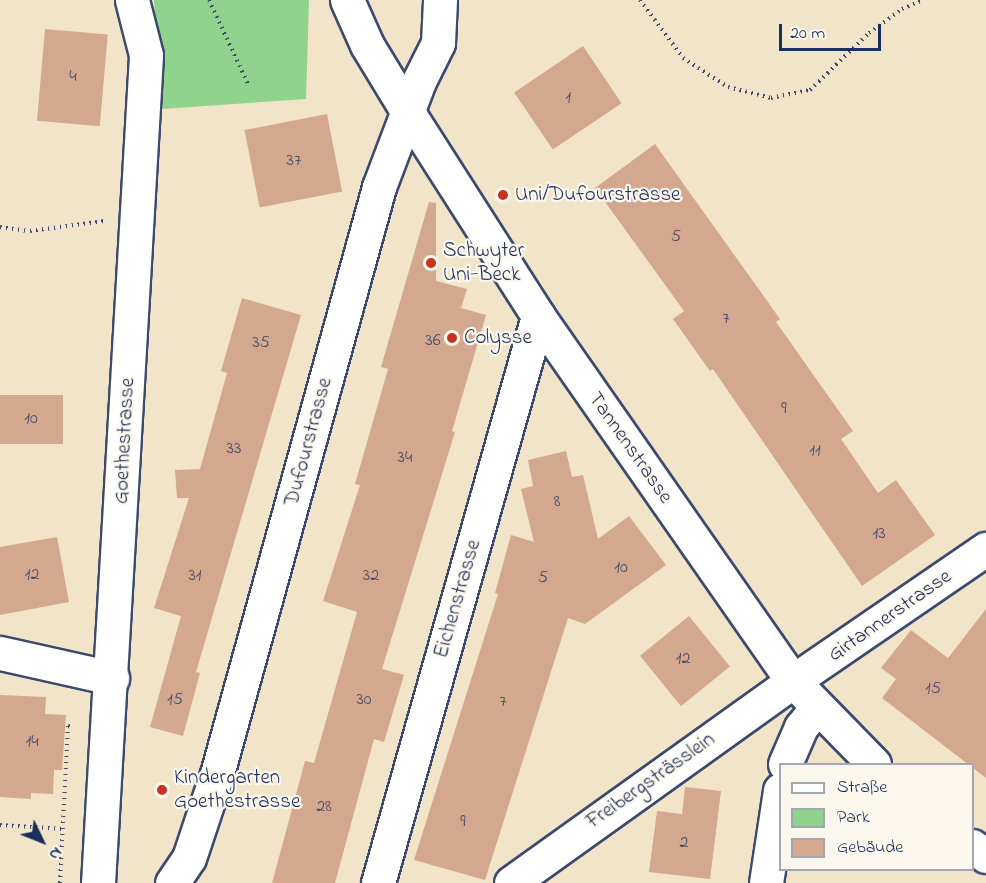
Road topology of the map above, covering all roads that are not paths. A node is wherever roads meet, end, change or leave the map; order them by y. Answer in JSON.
{"nodes":[{"id":1,"x":132,"y":0,"type":"edge"},
{"id":2,"x":347,"y":0,"type":"edge"},
{"id":3,"x":440,"y":0,"type":"edge"},
{"id":4,"x":409,"y":114,"type":"junction"},
{"id":5,"x":538,"y":316,"type":"junction"},
{"id":6,"x":986,"y":549,"type":"edge"},
{"id":7,"x":0,"y":652,"type":"edge"},
{"id":8,"x":112,"y":678,"type":"junction"},
{"id":9,"x":793,"y":681,"type":"junction"},
{"id":10,"x":817,"y":708,"type":"junction"},
{"id":11,"x":786,"y":763,"type":"edge"},
{"id":12,"x":872,"y":763,"type":"edge"},
{"id":13,"x":779,"y":797,"type":"edge"},
{"id":14,"x":98,"y":883,"type":"edge"},
{"id":15,"x":172,"y":883,"type":"edge"},
{"id":16,"x":378,"y":883,"type":"edge"},
{"id":17,"x":511,"y":883,"type":"edge"},
{"id":18,"x":766,"y":883,"type":"edge"}],
"edges":[{"from":1,"to":8,"type":"street","name":"Goethestrasse"},
{"from":2,"to":4,"type":"street","name":"Tannenstrasse"},
{"from":3,"to":4,"type":"street","name":"Dufourstrasse"},
{"from":4,"to":5,"type":"street","name":"Tannenstrasse"},
{"from":4,"to":15,"type":"street","name":"Dufourstrasse"},
{"from":5,"to":9,"type":"street","name":"Tannenstrasse"},
{"from":5,"to":16,"type":"street","name":"Eichenstrasse"},
{"from":6,"to":9,"type":"street","name":"Girtannerstrasse"},
{"from":7,"to":8,"type":"street"},
{"from":8,"to":14,"type":"street","name":"Goethestrasse"},
{"from":9,"to":10,"type":"street","name":"Tannenstrasse"},
{"from":9,"to":17,"type":"street","name":"Freibergsträsslein"},
{"from":10,"to":11,"type":"street"},
{"from":10,"to":12,"type":"street","name":"Tannenstrasse"},
{"from":13,"to":18,"type":"street"}]}
